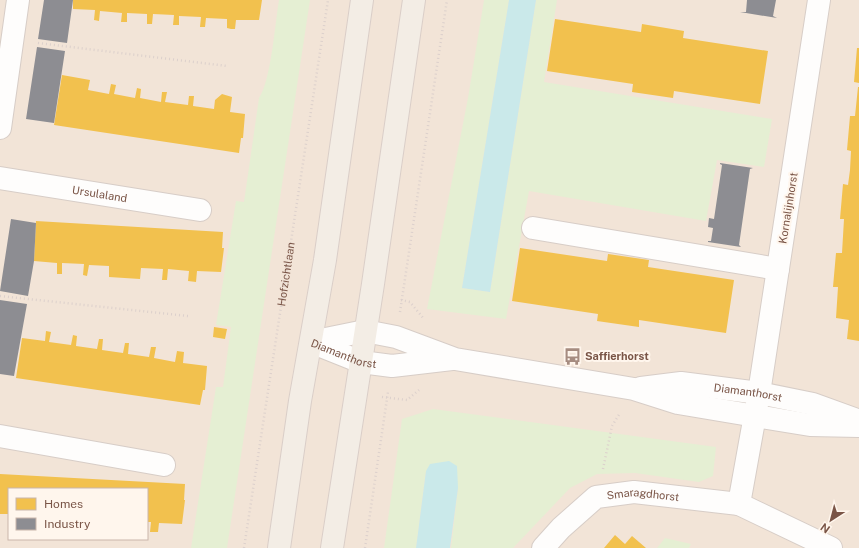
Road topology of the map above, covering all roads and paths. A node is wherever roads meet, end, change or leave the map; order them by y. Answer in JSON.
{"nodes":[{"id":1,"x":18,"y":0,"type":"edge"},
{"id":2,"x":328,"y":0,"type":"edge"},
{"id":3,"x":362,"y":0,"type":"edge"},
{"id":4,"x":414,"y":0,"type":"edge"},
{"id":5,"x":447,"y":0,"type":"edge"},
{"id":6,"x":819,"y":0,"type":"edge"},
{"id":7,"x":13,"y":40,"type":"junction"},
{"id":8,"x":227,"y":66,"type":"dead end"},
{"id":9,"x":0,"y":128,"type":"edge"},
{"id":10,"x":0,"y":178,"type":"edge"},
{"id":11,"x":200,"y":210,"type":"dead end"},
{"id":12,"x":533,"y":228,"type":"dead end"},
{"id":13,"x":778,"y":269,"type":"junction"},
{"id":14,"x":0,"y":296,"type":"edge"},
{"id":15,"x":188,"y":316,"type":"dead end"},
{"id":16,"x":365,"y":331,"type":"junction"},
{"id":17,"x":396,"y":337,"type":"junction"},
{"id":18,"x":311,"y":342,"type":"junction"},
{"id":19,"x":455,"y":359,"type":"junction"},
{"id":20,"x":361,"y":362,"type":"junction"},
{"id":21,"x":392,"y":366,"type":"junction"},
{"id":22,"x":634,"y":389,"type":"junction"},
{"id":23,"x":759,"y":393,"type":"junction"},
{"id":24,"x":755,"y":416,"type":"junction"},
{"id":25,"x":859,"y":421,"type":"edge"},
{"id":26,"x":859,"y":426,"type":"edge"},
{"id":27,"x":0,"y":436,"type":"edge"},
{"id":28,"x":164,"y":465,"type":"dead end"},
{"id":29,"x":596,"y":497,"type":"junction"},
{"id":30,"x":739,"y":504,"type":"junction"},
{"id":31,"x":244,"y":548,"type":"edge"},
{"id":32,"x":279,"y":548,"type":"edge"},
{"id":33,"x":332,"y":548,"type":"edge"},
{"id":34,"x":365,"y":548,"type":"edge"},
{"id":35,"x":543,"y":548,"type":"edge"},
{"id":36,"x":832,"y":548,"type":"edge"}],
"edges":[{"from":1,"to":7,"type":"street"},
{"from":2,"to":31,"type":"path","name":"Hofzichtlaan"},
{"from":3,"to":18,"type":"main road"},
{"from":4,"to":16,"type":"main road"},
{"from":5,"to":17,"type":"path"},
{"from":6,"to":13,"type":"street","name":"Kornalijnhorst"},
{"from":7,"to":8,"type":"path"},
{"from":7,"to":9,"type":"street"},
{"from":10,"to":11,"type":"street","name":"Ursulaland"},
{"from":12,"to":13,"type":"street"},
{"from":13,"to":23,"type":"street","name":"Kornalijnhorst"},
{"from":14,"to":15,"type":"path"},
{"from":16,"to":17,"type":"street","name":"Diamanthorst"},
{"from":16,"to":18,"type":"street","name":"Diamanthorst"},
{"from":16,"to":20,"type":"main road"},
{"from":17,"to":19,"type":"street","name":"Diamanthorst"},
{"from":18,"to":20,"type":"street","name":"Diamanthorst"},
{"from":18,"to":32,"type":"main road"},
{"from":19,"to":21,"type":"street","name":"Diamanthorst"},
{"from":19,"to":22,"type":"street","name":"Diamanthorst"},
{"from":20,"to":21,"type":"street","name":"Diamanthorst"},
{"from":20,"to":33,"type":"main road"},
{"from":21,"to":34,"type":"path"},
{"from":22,"to":23,"type":"street","name":"Diamanthorst"},
{"from":22,"to":24,"type":"street","name":"Diamanthorst"},
{"from":22,"to":29,"type":"path"},
{"from":23,"to":24,"type":"street","name":"Kornalijnhorst"},
{"from":23,"to":25,"type":"street","name":"Diamanthorst"},
{"from":24,"to":26,"type":"street","name":"Diamanthorst"},
{"from":24,"to":30,"type":"street"},
{"from":27,"to":28,"type":"street"},
{"from":29,"to":30,"type":"street","name":"Smaragdhorst"},
{"from":29,"to":35,"type":"street","name":"Smaragdhorst"},
{"from":30,"to":36,"type":"street"}]}
